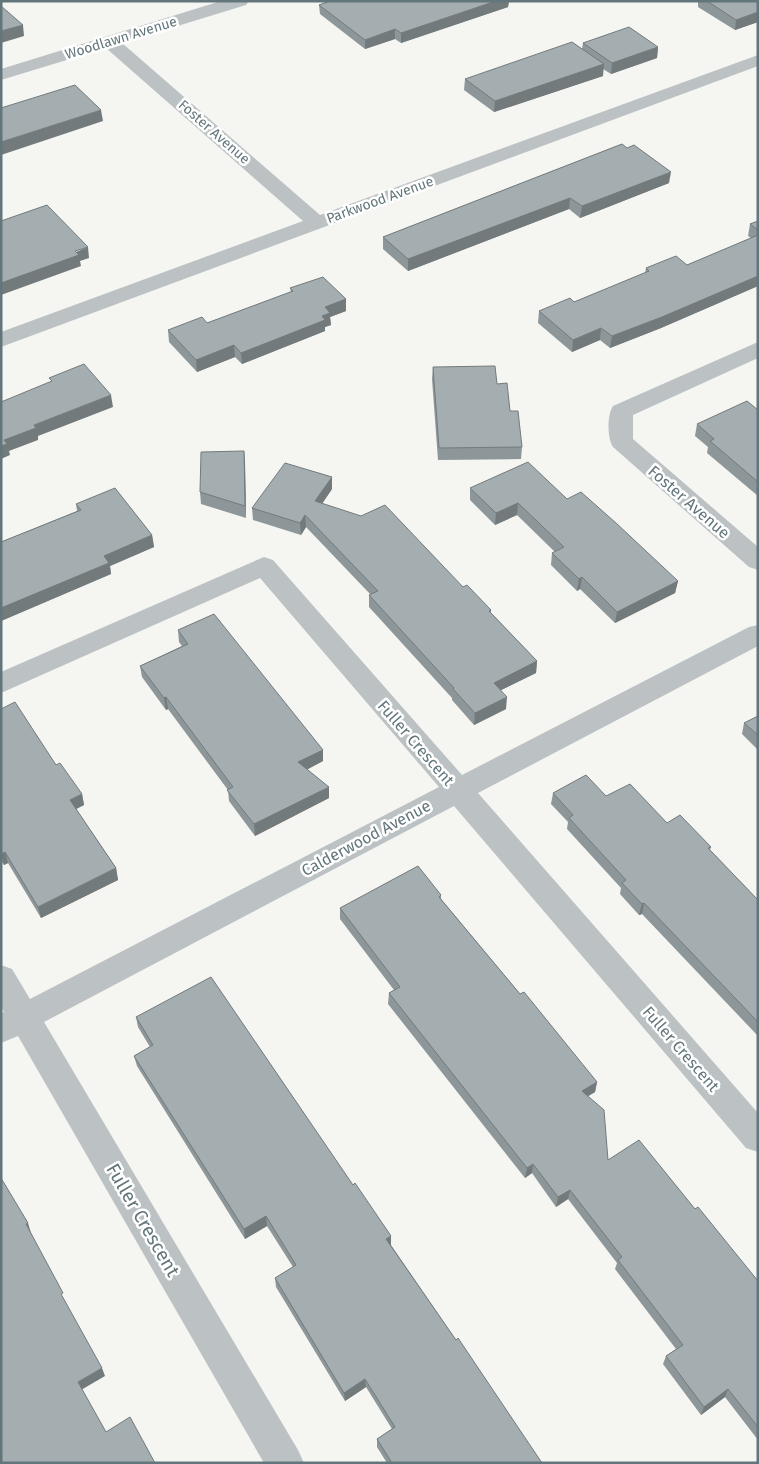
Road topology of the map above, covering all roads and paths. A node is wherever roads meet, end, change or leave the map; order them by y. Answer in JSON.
{"nodes":[{"id":1,"x":240,"y":1,"type":"edge"},
{"id":2,"x":110,"y":42,"type":"junction"},
{"id":3,"x":758,"y":60,"type":"edge"},
{"id":4,"x":1,"y":75,"type":"edge"},
{"id":5,"x":317,"y":223,"type":"junction"},
{"id":6,"x":1,"y":340,"type":"edge"},
{"id":7,"x":758,"y":349,"type":"edge"},
{"id":8,"x":758,"y":562,"type":"edge"},
{"id":9,"x":758,"y":634,"type":"edge"},
{"id":10,"x":1,"y":683,"type":"edge"},
{"id":11,"x":457,"y":790,"type":"junction"},
{"id":12,"x":1,"y":978,"type":"edge"},
{"id":13,"x":13,"y":1023,"type":"edge"},
{"id":14,"x":758,"y":1137,"type":"edge"},
{"id":15,"x":286,"y":1463,"type":"edge"}],
"edges":[{"from":1,"to":2,"type":"street","name":"Woodlawn Avenue"},
{"from":2,"to":4,"type":"street","name":"Woodlawn Avenue"},
{"from":2,"to":5,"type":"street","name":"Foster Avenue"},
{"from":3,"to":5,"type":"street","name":"Parkwood Avenue"},
{"from":5,"to":6,"type":"street","name":"Parkwood Avenue"},
{"from":7,"to":8,"type":"street","name":"Foster Avenue"},
{"from":9,"to":11,"type":"street","name":"Calderwood Avenue"},
{"from":10,"to":11,"type":"street","name":"Fuller Crescent"},
{"from":11,"to":13,"type":"street","name":"Calderwood Avenue"},
{"from":11,"to":14,"type":"street","name":"Fuller Crescent"},
{"from":12,"to":13,"type":"street","name":"Fuller Crescent"},
{"from":13,"to":15,"type":"street","name":"Fuller Crescent"}]}
